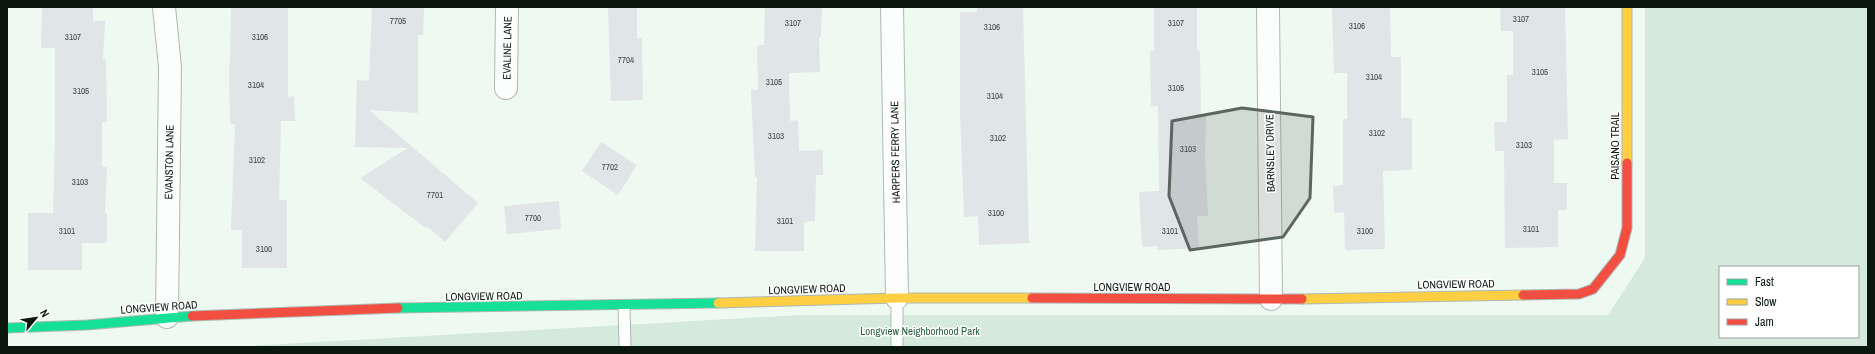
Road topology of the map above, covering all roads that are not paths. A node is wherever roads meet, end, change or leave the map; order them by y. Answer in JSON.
{"nodes":[{"id":1,"x":164,"y":7,"type":"edge"},
{"id":2,"x":507,"y":7,"type":"edge"},
{"id":3,"x":892,"y":7,"type":"edge"},
{"id":4,"x":1268,"y":7,"type":"edge"},
{"id":5,"x":1627,"y":7,"type":"edge"},
{"id":6,"x":506,"y":88,"type":"dead end"},
{"id":7,"x":1603,"y":278,"type":"joint"},
{"id":8,"x":897,"y":298,"type":"junction"},
{"id":9,"x":1271,"y":299,"type":"junction"},
{"id":10,"x":624,"y":306,"type":"junction"},
{"id":11,"x":167,"y":317,"type":"junction"},
{"id":12,"x":7,"y":328,"type":"edge"},
{"id":13,"x":625,"y":347,"type":"edge"},
{"id":14,"x":897,"y":347,"type":"edge"}],
"edges":[{"from":1,"to":11,"type":"street","name":"EVANSTON LANE"},
{"from":2,"to":6,"type":"street","name":"EVALINE LANE"},
{"from":3,"to":8,"type":"street","name":"HARPERS FERRY LANE"},
{"from":4,"to":9,"type":"street","name":"BARNSLEY DRIVE"},
{"from":5,"to":7,"type":"street","name":"PAISANO TRAIL"},
{"from":7,"to":9,"type":"street","name":"LONGVIEW ROAD"},
{"from":8,"to":9,"type":"street","name":"LONGVIEW ROAD"},
{"from":8,"to":10,"type":"street","name":"LONGVIEW ROAD"},
{"from":8,"to":14,"type":"lane"},
{"from":10,"to":11,"type":"street","name":"LONGVIEW ROAD"},
{"from":10,"to":13,"type":"lane"},
{"from":11,"to":12,"type":"street","name":"LONGVIEW ROAD"}]}
